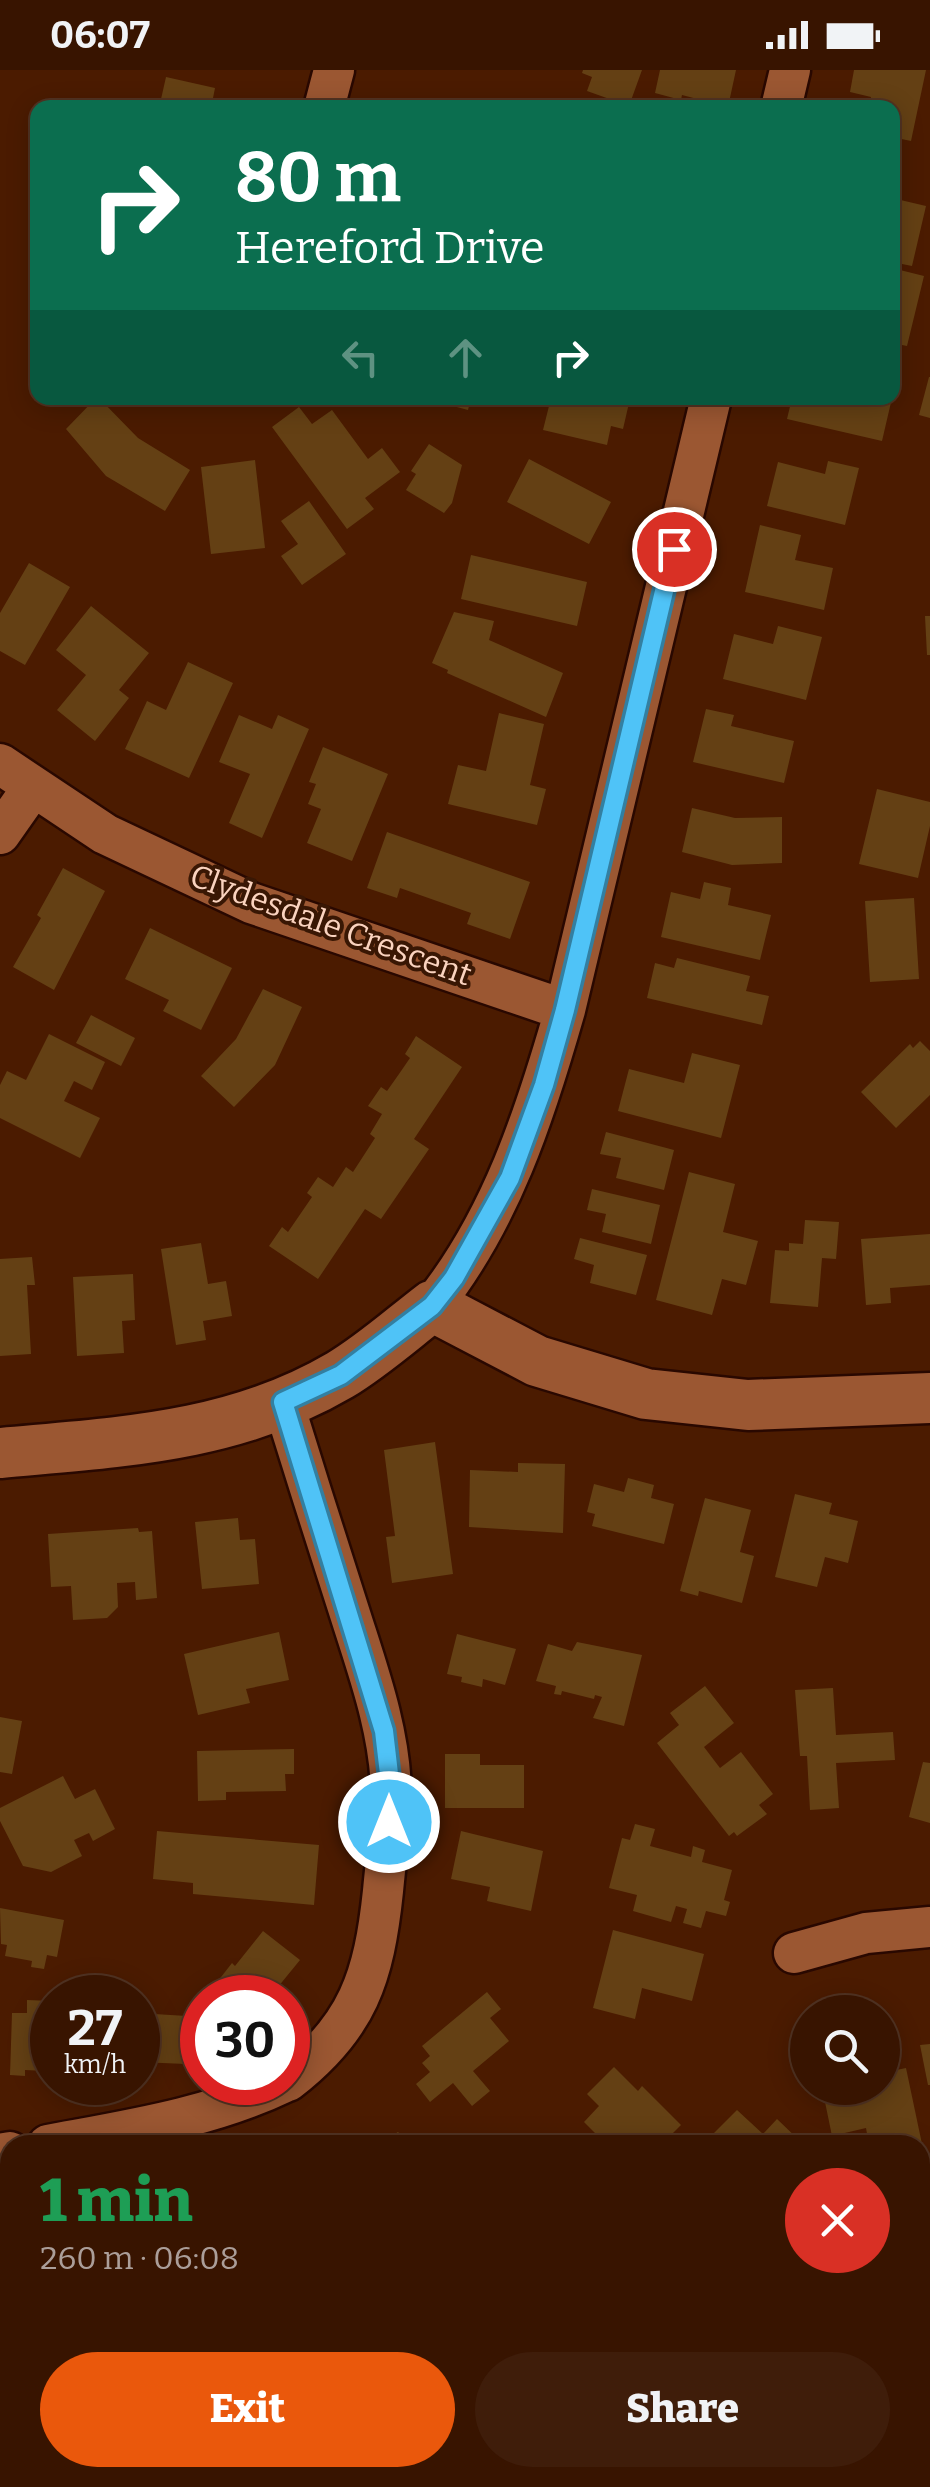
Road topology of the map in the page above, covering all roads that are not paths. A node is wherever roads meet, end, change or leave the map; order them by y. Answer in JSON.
{"nodes":[{"id":1,"x":334,"y":70,"type":"edge"},
{"id":2,"x":790,"y":70,"type":"edge"},
{"id":3,"x":326,"y":100,"type":"edge"},
{"id":4,"x":783,"y":100,"type":"edge"},
{"id":5,"x":709,"y":405,"type":"edge"},
{"id":6,"x":0,"y":764,"type":"edge"},
{"id":7,"x":33,"y":787,"type":"junction"},
{"id":8,"x":0,"y":834,"type":"edge"},
{"id":9,"x":565,"y":1010,"type":"junction"},
{"id":10,"x":432,"y":1306,"type":"junction"},
{"id":11,"x":930,"y":1398,"type":"edge"},
{"id":12,"x":283,"y":1402,"type":"junction"},
{"id":13,"x":0,"y":1453,"type":"edge"},
{"id":14,"x":930,"y":1927,"type":"edge"},
{"id":15,"x":794,"y":1953,"type":"dead end"},
{"id":16,"x":310,"y":2064,"type":"edge"},
{"id":17,"x":233,"y":2105,"type":"edge"},
{"id":18,"x":98,"y":2135,"type":"edge"}],
"edges":[{"from":1,"to":3,"type":"street"},
{"from":2,"to":4,"type":"street"},
{"from":5,"to":9,"type":"street"},
{"from":6,"to":7,"type":"street","name":"Clydesdale Crescent"},
{"from":7,"to":8,"type":"street"},
{"from":7,"to":9,"type":"street","name":"Clydesdale Crescent"},
{"from":9,"to":10,"type":"street"},
{"from":10,"to":11,"type":"street"},
{"from":10,"to":12,"type":"street"},
{"from":12,"to":13,"type":"street"},
{"from":12,"to":16,"type":"street"},
{"from":14,"to":15,"type":"street"},
{"from":17,"to":18,"type":"street"}]}
